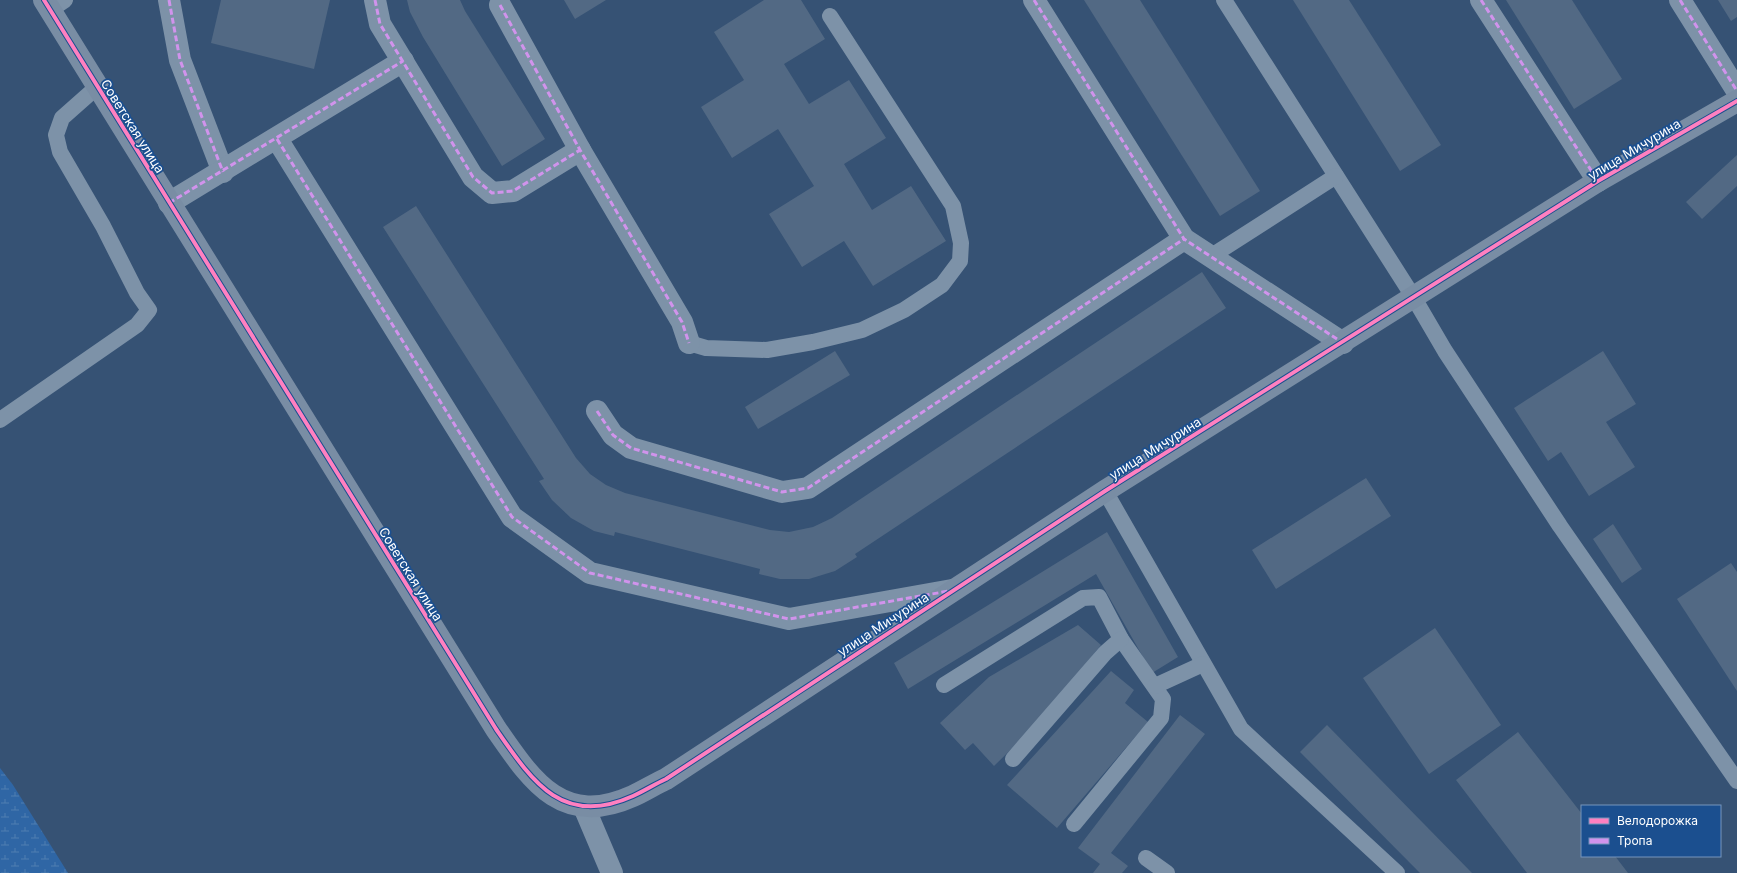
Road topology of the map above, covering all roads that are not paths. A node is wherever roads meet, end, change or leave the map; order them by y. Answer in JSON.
{"nodes":[{"id":1,"x":169,"y":0,"type":"edge"},
{"id":2,"x":375,"y":0,"type":"edge"},
{"id":3,"x":1034,"y":0,"type":"edge"},
{"id":4,"x":1224,"y":0,"type":"edge"},
{"id":5,"x":1481,"y":0,"type":"edge"},
{"id":6,"x":1680,"y":0,"type":"edge"},
{"id":7,"x":53,"y":3,"type":"edge"},
{"id":8,"x":500,"y":5,"type":"dead end"},
{"id":9,"x":830,"y":16,"type":"dead end"},
{"id":10,"x":403,"y":61,"type":"junction"},
{"id":11,"x":98,"y":87,"type":"junction"},
{"id":12,"x":1737,"y":91,"type":"edge"},
{"id":13,"x":1737,"y":101,"type":"edge"},
{"id":14,"x":277,"y":138,"type":"junction"},
{"id":15,"x":580,"y":150,"type":"junction"},
{"id":16,"x":223,"y":172,"type":"junction"},
{"id":17,"x":1336,"y":176,"type":"junction"},
{"id":18,"x":1598,"y":182,"type":"junction"},
{"id":19,"x":169,"y":204,"type":"junction"},
{"id":20,"x":1184,"y":239,"type":"junction"},
{"id":21,"x":1210,"y":257,"type":"junction"},
{"id":22,"x":1414,"y":298,"type":"junction"},
{"id":23,"x":689,"y":343,"type":"joint"},
{"id":24,"x":1343,"y":343,"type":"junction"},
{"id":25,"x":597,"y":411,"type":"dead end"},
{"id":26,"x":0,"y":420,"type":"edge"},
{"id":27,"x":1105,"y":491,"type":"junction"},
{"id":28,"x":952,"y":590,"type":"junction"},
{"id":29,"x":1121,"y":639,"type":"junction"},
{"id":30,"x":1203,"y":664,"type":"junction"},
{"id":31,"x":944,"y":685,"type":"dead end"},
{"id":32,"x":1154,"y":686,"type":"junction"},
{"id":33,"x":1013,"y":759,"type":"dead end"},
{"id":34,"x":1737,"y":781,"type":"edge"},
{"id":35,"x":584,"y":807,"type":"junction"},
{"id":36,"x":1074,"y":824,"type":"dead end"},
{"id":37,"x":1146,"y":858,"type":"dead end"},
{"id":38,"x":612,"y":873,"type":"edge"},
{"id":39,"x":1167,"y":873,"type":"edge"},
{"id":40,"x":1397,"y":873,"type":"edge"}],
"edges":[{"from":1,"to":16,"type":"street"},
{"from":2,"to":10,"type":"street"},
{"from":3,"to":20,"type":"street"},
{"from":4,"to":17,"type":"lane"},
{"from":5,"to":18,"type":"street"},
{"from":6,"to":12,"type":"street"},
{"from":7,"to":11,"type":"street","name":"Советская улица"},
{"from":8,"to":15,"type":"street"},
{"from":9,"to":23,"type":"lane"},
{"from":10,"to":14,"type":"street"},
{"from":10,"to":15,"type":"street"},
{"from":11,"to":19,"type":"street","name":"Советская улица"},
{"from":11,"to":26,"type":"lane"},
{"from":13,"to":18,"type":"street","name":"улица Мичурина"},
{"from":14,"to":16,"type":"street"},
{"from":14,"to":28,"type":"street"},
{"from":15,"to":23,"type":"street"},
{"from":16,"to":19,"type":"street"},
{"from":17,"to":21,"type":"lane"},
{"from":17,"to":22,"type":"lane"},
{"from":18,"to":22,"type":"street","name":"улица Мичурина"},
{"from":19,"to":35,"type":"street","name":"Советская улица"},
{"from":20,"to":21,"type":"street"},
{"from":20,"to":25,"type":"street"},
{"from":21,"to":24,"type":"street"},
{"from":22,"to":24,"type":"street","name":"улица Мичурина"},
{"from":22,"to":34,"type":"lane"},
{"from":24,"to":27,"type":"street","name":"улица Мичурина"},
{"from":27,"to":28,"type":"street","name":"улица Мичурина"},
{"from":27,"to":30,"type":"lane"},
{"from":28,"to":35,"type":"street","name":"улица Мичурина"},
{"from":29,"to":31,"type":"lane"},
{"from":29,"to":32,"type":"lane"},
{"from":29,"to":33,"type":"lane"},
{"from":30,"to":32,"type":"lane"},
{"from":30,"to":40,"type":"lane"},
{"from":32,"to":36,"type":"lane"},
{"from":35,"to":38,"type":"street"},
{"from":37,"to":39,"type":"lane"}]}
